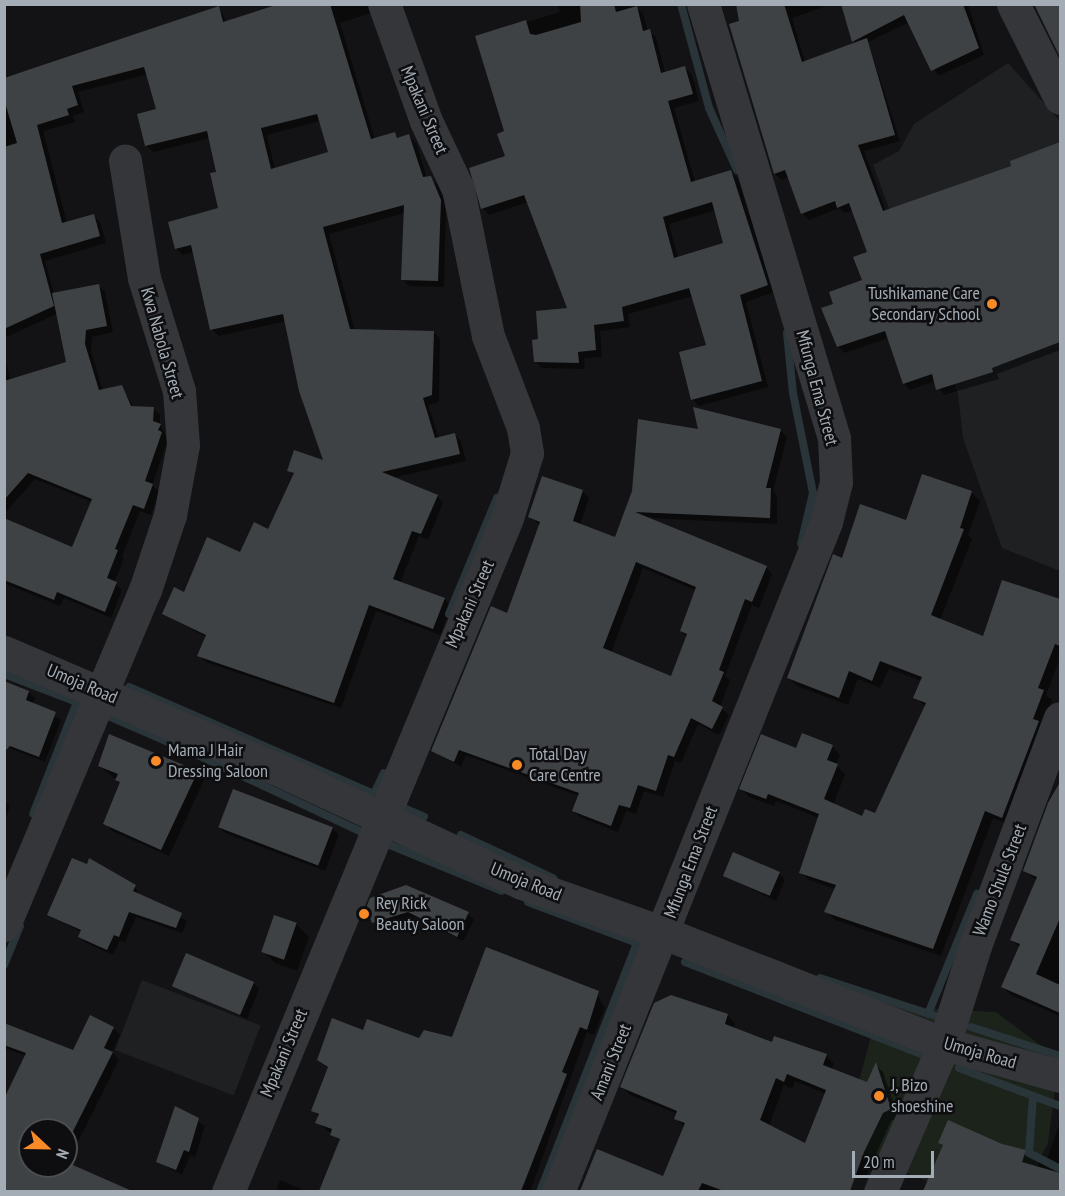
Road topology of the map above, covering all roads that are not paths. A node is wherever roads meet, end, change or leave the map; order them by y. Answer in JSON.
{"nodes":[{"id":1,"x":384,"y":4,"type":"edge"},
{"id":2,"x":703,"y":4,"type":"edge"},
{"id":3,"x":1013,"y":4,"type":"edge"},
{"id":4,"x":1060,"y":98,"type":"edge"},
{"id":5,"x":125,"y":161,"type":"dead end"},
{"id":6,"x":4,"y":652,"type":"edge"},
{"id":7,"x":101,"y":692,"type":"junction"},
{"id":8,"x":1060,"y":718,"type":"edge"},
{"id":9,"x":381,"y":818,"type":"junction"},
{"id":10,"x":4,"y":925,"type":"edge"},
{"id":11,"x":664,"y":933,"type":"junction"},
{"id":12,"x":944,"y":1044,"type":"junction"},
{"id":13,"x":1060,"y":1076,"type":"edge"},
{"id":14,"x":228,"y":1191,"type":"edge"},
{"id":15,"x":558,"y":1191,"type":"edge"},
{"id":16,"x":880,"y":1191,"type":"edge"}],
"edges":[{"from":1,"to":9,"type":"street","name":"Mpakani Street"},
{"from":2,"to":11,"type":"street","name":"Mfunga Ema Street"},
{"from":3,"to":4,"type":"street"},
{"from":5,"to":7,"type":"street","name":"Kwa Nabola Street"},
{"from":6,"to":7,"type":"street","name":"Umoja Road"},
{"from":7,"to":9,"type":"street","name":"Umoja Road"},
{"from":7,"to":10,"type":"street","name":"Kwa Nabola Street"},
{"from":8,"to":12,"type":"street","name":"Wamo Shule Street"},
{"from":9,"to":11,"type":"street","name":"Umoja Road"},
{"from":9,"to":14,"type":"street","name":"Mpakani Street"},
{"from":11,"to":12,"type":"street","name":"Umoja Road"},
{"from":11,"to":15,"type":"street","name":"Amani Street"},
{"from":12,"to":13,"type":"street","name":"Umoja Road"},
{"from":12,"to":16,"type":"street","name":"Wamo Shule Street"}]}
